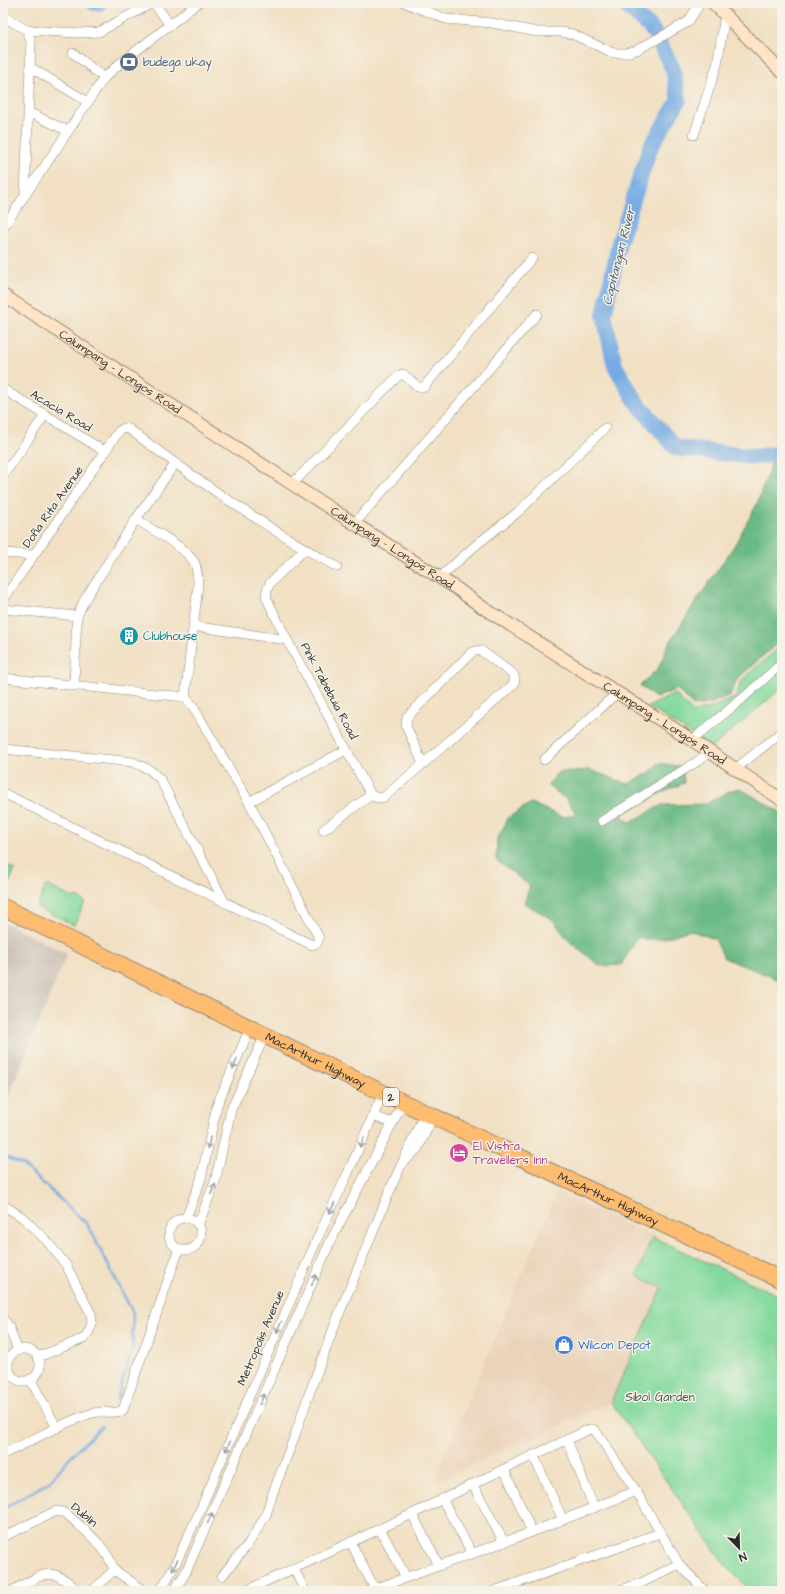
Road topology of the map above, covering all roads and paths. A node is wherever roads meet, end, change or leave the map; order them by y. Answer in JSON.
{"nodes":[{"id":1,"x":153,"y":3,"type":"edge"},
{"id":2,"x":198,"y":3,"type":"edge"},
{"id":3,"x":406,"y":3,"type":"edge"},
{"id":4,"x":700,"y":3,"type":"edge"},
{"id":5,"x":714,"y":3,"type":"edge"},
{"id":6,"x":3,"y":14,"type":"edge"},
{"id":7,"x":725,"y":15,"type":"junction"},
{"id":8,"x":170,"y":25,"type":"junction"},
{"id":9,"x":27,"y":30,"type":"junction"},
{"id":10,"x":73,"y":53,"type":"dead end"},
{"id":11,"x":30,"y":67,"type":"junction"},
{"id":12,"x":782,"y":72,"type":"edge"},
{"id":13,"x":104,"y":78,"type":"junction"},
{"id":14,"x":88,"y":102,"type":"junction"},
{"id":15,"x":28,"y":112,"type":"junction"},
{"id":16,"x":68,"y":131,"type":"junction"},
{"id":17,"x":694,"y":135,"type":"dead end"},
{"id":18,"x":24,"y":196,"type":"junction"},
{"id":19,"x":3,"y":228,"type":"edge"},
{"id":20,"x":532,"y":258,"type":"dead end"},
{"id":21,"x":3,"y":295,"type":"edge"},
{"id":22,"x":538,"y":314,"type":"dead end"},
{"id":23,"x":3,"y":390,"type":"edge"},
{"id":24,"x":45,"y":415,"type":"junction"},
{"id":25,"x":605,"y":428,"type":"dead end"},
{"id":26,"x":106,"y":452,"type":"junction"},
{"id":27,"x":175,"y":464,"type":"junction"},
{"id":28,"x":3,"y":476,"type":"edge"},
{"id":29,"x":292,"y":484,"type":"junction"},
{"id":30,"x":136,"y":519,"type":"junction"},
{"id":31,"x":354,"y":524,"type":"junction"},
{"id":32,"x":305,"y":549,"type":"junction"},
{"id":33,"x":3,"y":553,"type":"edge"},
{"id":34,"x":33,"y":555,"type":"junction"},
{"id":35,"x":337,"y":567,"type":"dead end"},
{"id":36,"x":439,"y":578,"type":"junction"},
{"id":37,"x":3,"y":600,"type":"edge"},
{"id":38,"x":3,"y":609,"type":"edge"},
{"id":39,"x":77,"y":616,"type":"junction"},
{"id":40,"x":193,"y":626,"type":"junction"},
{"id":41,"x":287,"y":640,"type":"junction"},
{"id":42,"x":782,"y":663,"type":"edge"},
{"id":43,"x":3,"y":678,"type":"edge"},
{"id":44,"x":74,"y":685,"type":"junction"},
{"id":45,"x":617,"y":693,"type":"junction"},
{"id":46,"x":185,"y":697,"type":"junction"},
{"id":47,"x":782,"y":732,"type":"edge"},
{"id":48,"x":692,"y":740,"type":"junction"},
{"id":49,"x":3,"y":749,"type":"edge"},
{"id":50,"x":346,"y":750,"type":"junction"},
{"id":51,"x":709,"y":753,"type":"junction"},
{"id":52,"x":544,"y":760,"type":"dead end"},
{"id":53,"x":423,"y":764,"type":"junction"},
{"id":54,"x":734,"y":770,"type":"junction"},
{"id":55,"x":3,"y":793,"type":"edge"},
{"id":56,"x":371,"y":795,"type":"junction"},
{"id":57,"x":782,"y":800,"type":"edge"},
{"id":58,"x":249,"y":802,"type":"junction"},
{"id":59,"x":602,"y":821,"type":"dead end"},
{"id":60,"x":323,"y":830,"type":"dead end"},
{"id":61,"x":225,"y":903,"type":"junction"},
{"id":62,"x":3,"y":907,"type":"edge"},
{"id":63,"x":250,"y":1028,"type":"junction"},
{"id":64,"x":265,"y":1035,"type":"junction"},
{"id":65,"x":382,"y":1093,"type":"junction"},
{"id":66,"x":403,"y":1102,"type":"junction"},
{"id":67,"x":217,"y":1105,"type":"junction"},
{"id":68,"x":231,"y":1110,"type":"junction"},
{"id":69,"x":429,"y":1115,"type":"junction"},
{"id":70,"x":373,"y":1116,"type":"junction"},
{"id":71,"x":393,"y":1123,"type":"junction"},
{"id":72,"x":3,"y":1205,"type":"edge"},
{"id":73,"x":186,"y":1218,"type":"junction"},
{"id":74,"x":198,"y":1225,"type":"junction"},
{"id":75,"x":179,"y":1248,"type":"junction"},
{"id":76,"x":782,"y":1280,"type":"edge"},
{"id":77,"x":3,"y":1319,"type":"edge"},
{"id":78,"x":18,"y":1351,"type":"junction"},
{"id":79,"x":38,"y":1357,"type":"junction"},
{"id":80,"x":7,"y":1374,"type":"edge"},
{"id":81,"x":30,"y":1379,"type":"junction"},
{"id":82,"x":56,"y":1428,"type":"junction"},
{"id":83,"x":567,"y":1440,"type":"junction"},
{"id":84,"x":3,"y":1454,"type":"edge"},
{"id":85,"x":533,"y":1455,"type":"junction"},
{"id":86,"x":504,"y":1469,"type":"junction"},
{"id":87,"x":473,"y":1485,"type":"junction"},
{"id":88,"x":636,"y":1491,"type":"junction"},
{"id":89,"x":442,"y":1499,"type":"junction"},
{"id":90,"x":594,"y":1508,"type":"junction"},
{"id":91,"x":412,"y":1514,"type":"junction"},
{"id":92,"x":564,"y":1520,"type":"junction"},
{"id":93,"x":380,"y":1529,"type":"junction"},
{"id":94,"x":532,"y":1532,"type":"junction"},
{"id":95,"x":660,"y":1533,"type":"junction"},
{"id":96,"x":3,"y":1538,"type":"edge"},
{"id":97,"x":504,"y":1542,"type":"junction"},
{"id":98,"x":351,"y":1543,"type":"junction"},
{"id":99,"x":472,"y":1553,"type":"junction"},
{"id":100,"x":680,"y":1564,"type":"junction"},
{"id":101,"x":439,"y":1565,"type":"junction"},
{"id":102,"x":294,"y":1568,"type":"junction"},
{"id":103,"x":114,"y":1570,"type":"junction"},
{"id":104,"x":222,"y":1576,"type":"dead end"},
{"id":105,"x":406,"y":1577,"type":"junction"},
{"id":106,"x":642,"y":1587,"type":"edge"},
{"id":107,"x":372,"y":1590,"type":"edge"},
{"id":108,"x":12,"y":1591,"type":"edge"},
{"id":109,"x":78,"y":1591,"type":"edge"},
{"id":110,"x":92,"y":1591,"type":"edge"},
{"id":111,"x":144,"y":1591,"type":"edge"},
{"id":112,"x":160,"y":1591,"type":"edge"},
{"id":113,"x":174,"y":1591,"type":"edge"},
{"id":114,"x":245,"y":1591,"type":"edge"},
{"id":115,"x":305,"y":1591,"type":"edge"},
{"id":116,"x":494,"y":1591,"type":"edge"},
{"id":117,"x":617,"y":1591,"type":"edge"},
{"id":118,"x":705,"y":1591,"type":"edge"}],
"edges":[{"from":1,"to":8,"type":"street"},
{"from":1,"to":9,"type":"street"},
{"from":2,"to":8,"type":"street"},
{"from":3,"to":4,"type":"street"},
{"from":5,"to":7,"type":"street"},
{"from":6,"to":9,"type":"street"},
{"from":7,"to":12,"type":"street"},
{"from":7,"to":17,"type":"street"},
{"from":8,"to":13,"type":"street"},
{"from":9,"to":11,"type":"street"},
{"from":10,"to":13,"type":"street"},
{"from":11,"to":14,"type":"street"},
{"from":11,"to":15,"type":"street"},
{"from":13,"to":14,"type":"street"},
{"from":14,"to":16,"type":"street"},
{"from":15,"to":16,"type":"street"},
{"from":15,"to":18,"type":"street"},
{"from":16,"to":18,"type":"street"},
{"from":18,"to":19,"type":"street"},
{"from":20,"to":29,"type":"street"},
{"from":21,"to":29,"type":"street","name":"Calumpang - Longos Road"},
{"from":22,"to":31,"type":"street"},
{"from":23,"to":24,"type":"street","name":"Acacia Road"},
{"from":24,"to":26,"type":"street","name":"Acacia Road"},
{"from":24,"to":28,"type":"street"},
{"from":25,"to":36,"type":"street"},
{"from":26,"to":27,"type":"street","name":"Doña Rita Avenue"},
{"from":26,"to":34,"type":"street","name":"Doña Rita Avenue"},
{"from":27,"to":30,"type":"street"},
{"from":27,"to":32,"type":"street"},
{"from":29,"to":31,"type":"street","name":"Calumpang - Longos Road"},
{"from":30,"to":39,"type":"street"},
{"from":30,"to":40,"type":"street"},
{"from":31,"to":36,"type":"street","name":"Calumpang - Longos Road"},
{"from":32,"to":35,"type":"street"},
{"from":32,"to":41,"type":"street","name":"Pink Tabebuia Road"},
{"from":33,"to":34,"type":"street"},
{"from":34,"to":37,"type":"street","name":"Doña Rita Avenue"},
{"from":36,"to":45,"type":"street","name":"Calumpang - Longos Road"},
{"from":38,"to":39,"type":"street"},
{"from":39,"to":44,"type":"street"},
{"from":40,"to":41,"type":"street"},
{"from":40,"to":46,"type":"street"},
{"from":41,"to":50,"type":"street","name":"Pink Tabebuia Road"},
{"from":42,"to":48,"type":"street"},
{"from":43,"to":44,"type":"street"},
{"from":44,"to":46,"type":"street"},
{"from":45,"to":48,"type":"street","name":"Calumpang - Longos Road"},
{"from":45,"to":52,"type":"street"},
{"from":46,"to":58,"type":"street"},
{"from":47,"to":54,"type":"street"},
{"from":48,"to":51,"type":"street","name":"Calumpang - Longos Road"},
{"from":49,"to":61,"type":"street"},
{"from":50,"to":56,"type":"street","name":"Pink Tabebuia Road"},
{"from":50,"to":58,"type":"street"},
{"from":51,"to":54,"type":"street","name":"Calumpang - Longos Road"},
{"from":51,"to":59,"type":"street"},
{"from":53,"to":53,"type":"street"},
{"from":53,"to":56,"type":"street"},
{"from":54,"to":57,"type":"street","name":"Calumpang - Longos Road"},
{"from":55,"to":61,"type":"street"},
{"from":56,"to":60,"type":"street"},
{"from":58,"to":61,"type":"street"},
{"from":62,"to":63,"type":"highway","name":"MacArthur Highway","number":"2"},
{"from":63,"to":64,"type":"highway","name":"MacArthur Highway","number":"2"},
{"from":63,"to":67,"type":"street","one_way":true},
{"from":64,"to":65,"type":"highway","name":"MacArthur Highway","number":"2"},
{"from":64,"to":68,"type":"street"},
{"from":65,"to":66,"type":"highway","name":"MacArthur Highway","number":"2"},
{"from":65,"to":70,"type":"street","name":"Metropolis Avenue"},
{"from":66,"to":69,"type":"highway","name":"MacArthur Highway","number":"2"},
{"from":66,"to":71,"type":"street","name":"Metropolis Avenue"},
{"from":67,"to":68,"type":"street"},
{"from":67,"to":73,"type":"street","one_way":true},
{"from":74,"to":68,"type":"street","one_way":true},
{"from":69,"to":76,"type":"highway","name":"MacArthur Highway","number":"2"},
{"from":69,"to":104,"type":"street"},
{"from":70,"to":71,"type":"street"},
{"from":70,"to":112,"type":"street","name":"Metropolis Avenue","one_way":true},
{"from":113,"to":71,"type":"street","name":"Metropolis Avenue","one_way":true},
{"from":72,"to":79,"type":"street"},
{"from":73,"to":74,"type":"street"},
{"from":73,"to":75,"type":"street"},
{"from":74,"to":75,"type":"street"},
{"from":75,"to":82,"type":"street"},
{"from":77,"to":78,"type":"street"},
{"from":78,"to":79,"type":"street"},
{"from":78,"to":80,"type":"street"},
{"from":79,"to":81,"type":"street"},
{"from":80,"to":81,"type":"street"},
{"from":81,"to":82,"type":"street"},
{"from":82,"to":84,"type":"street"},
{"from":83,"to":85,"type":"street"},
{"from":83,"to":88,"type":"street"},
{"from":83,"to":90,"type":"street"},
{"from":85,"to":86,"type":"street"},
{"from":85,"to":92,"type":"street"},
{"from":86,"to":87,"type":"street"},
{"from":86,"to":94,"type":"street"},
{"from":87,"to":89,"type":"street"},
{"from":87,"to":97,"type":"street"},
{"from":88,"to":90,"type":"street"},
{"from":88,"to":95,"type":"street"},
{"from":89,"to":91,"type":"street"},
{"from":89,"to":99,"type":"street"},
{"from":90,"to":92,"type":"street"},
{"from":91,"to":93,"type":"street"},
{"from":91,"to":101,"type":"street"},
{"from":92,"to":94,"type":"street"},
{"from":93,"to":98,"type":"street"},
{"from":93,"to":105,"type":"street"},
{"from":94,"to":97,"type":"street"},
{"from":95,"to":100,"type":"street"},
{"from":95,"to":116,"type":"street"},
{"from":96,"to":103,"type":"street","name":"Dublin"},
{"from":97,"to":99,"type":"street"},
{"from":98,"to":102,"type":"street"},
{"from":98,"to":107,"type":"street"},
{"from":99,"to":101,"type":"street"},
{"from":100,"to":106,"type":"street"},
{"from":100,"to":118,"type":"street"},
{"from":101,"to":105,"type":"street"},
{"from":102,"to":114,"type":"street"},
{"from":102,"to":115,"type":"street"},
{"from":103,"to":110,"type":"street"},
{"from":103,"to":111,"type":"street"},
{"from":105,"to":107,"type":"street"},
{"from":106,"to":117,"type":"street"},
{"from":108,"to":109,"type":"street"}]}
